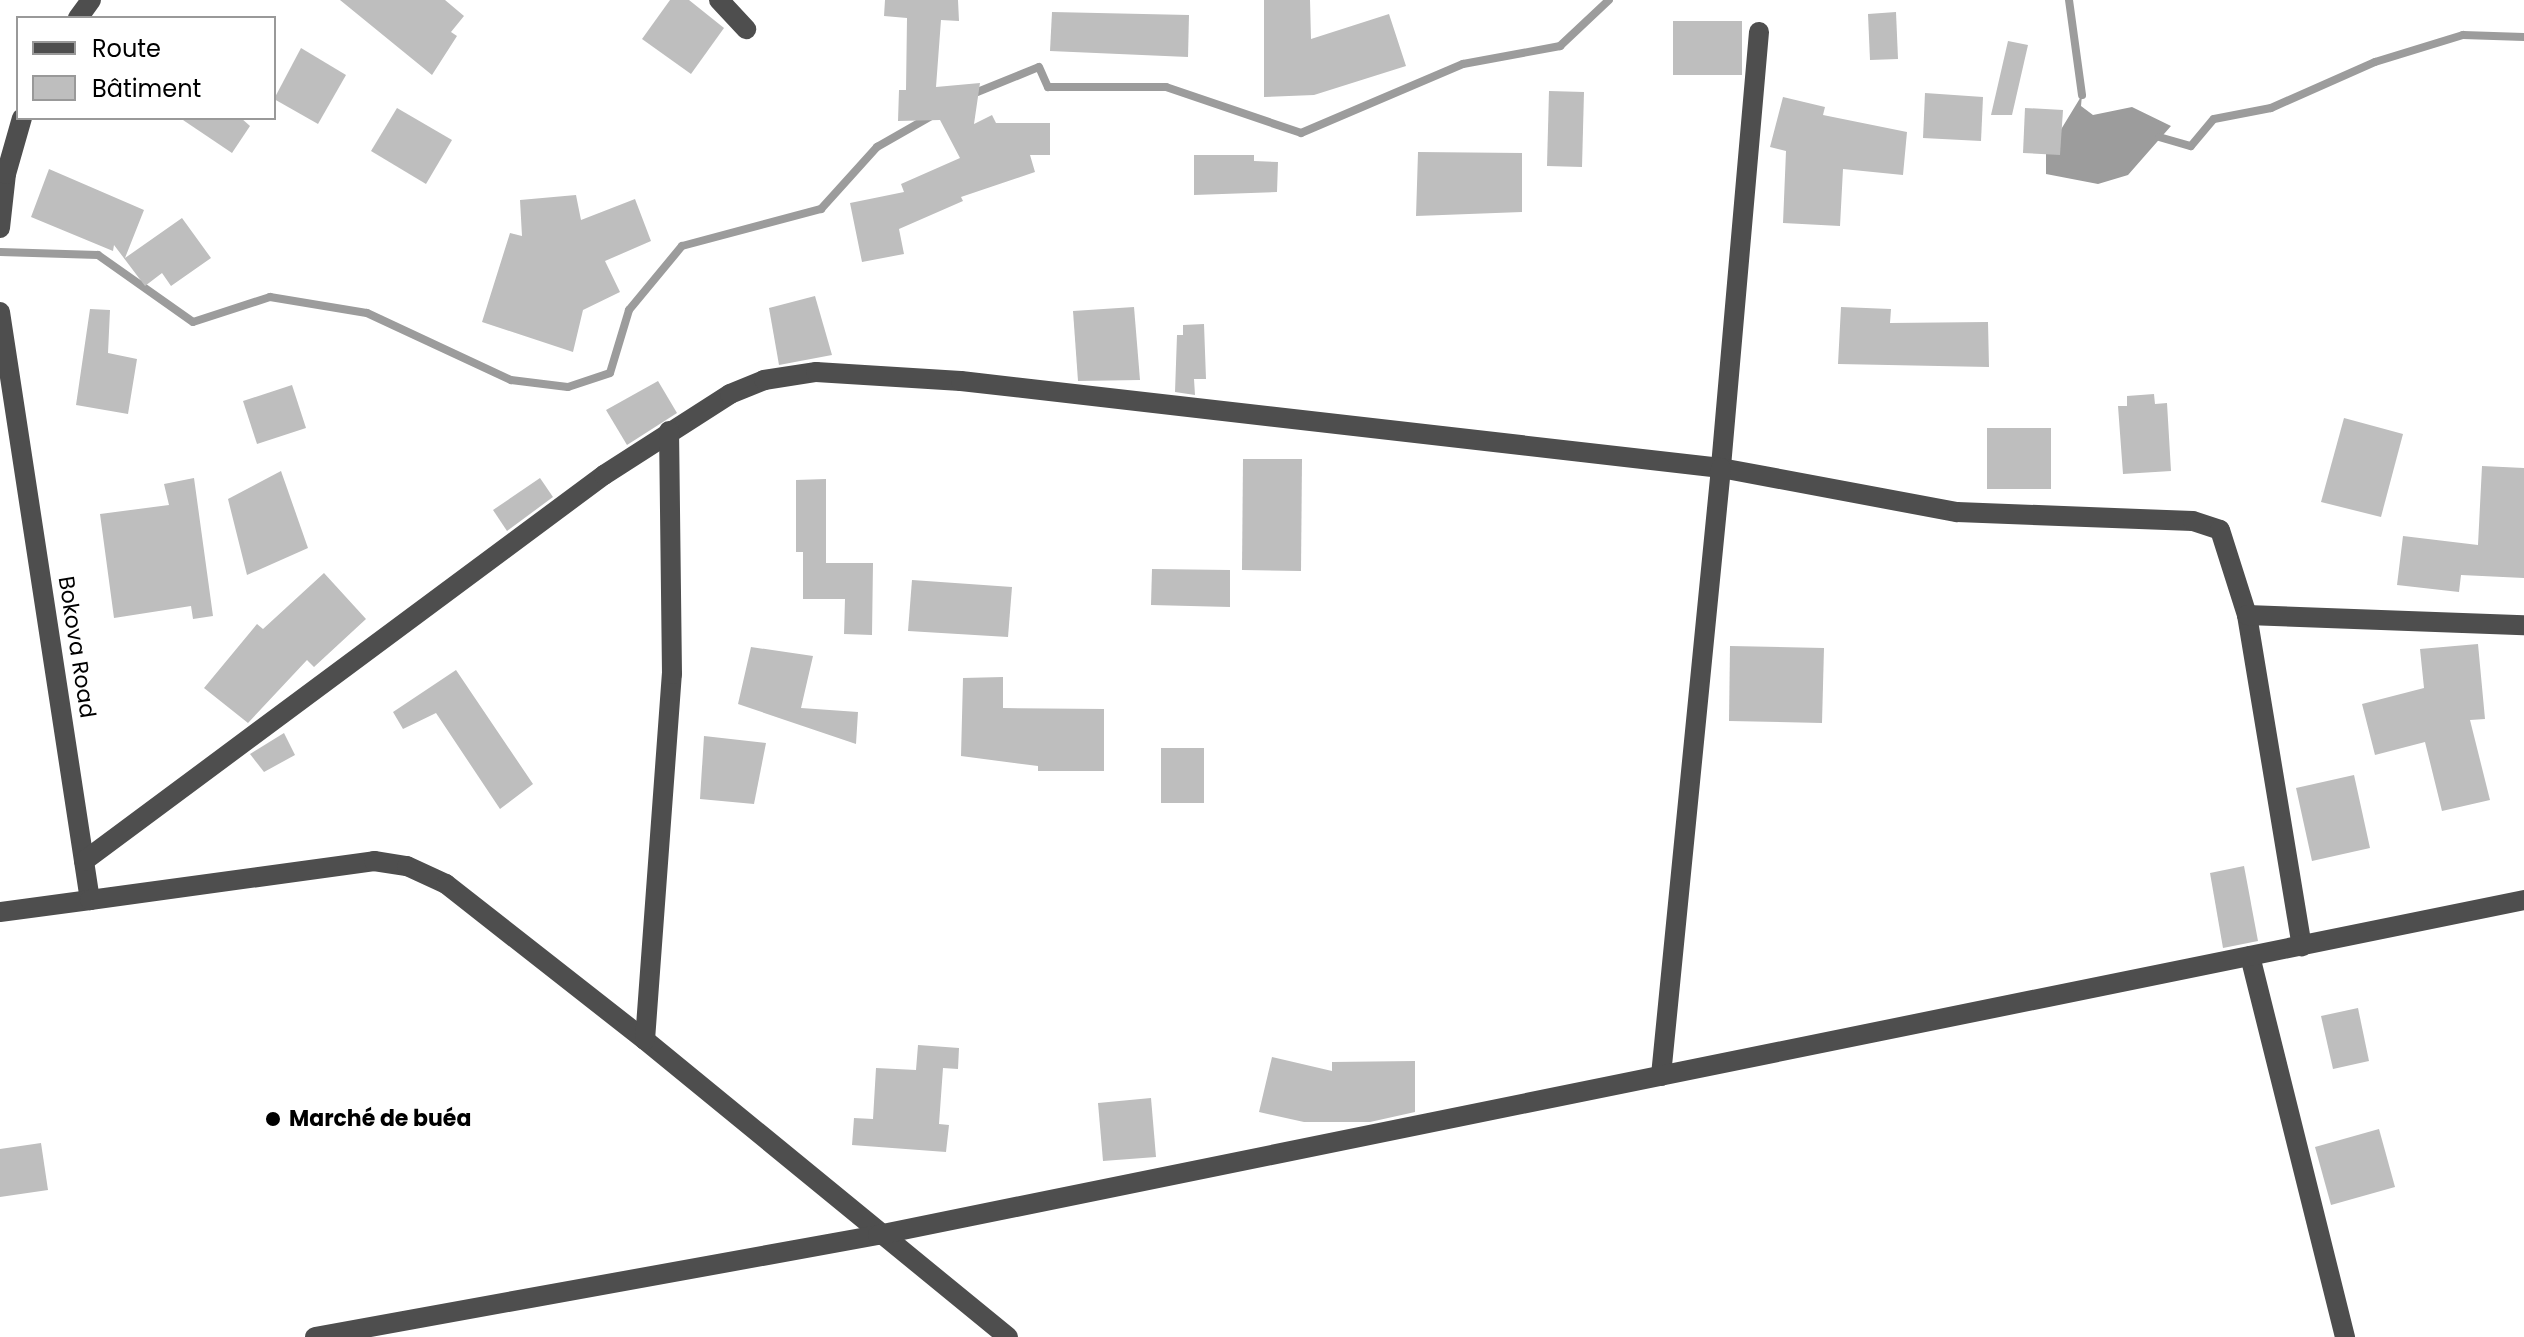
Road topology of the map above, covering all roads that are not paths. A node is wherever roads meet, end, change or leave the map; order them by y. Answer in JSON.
{"nodes":[{"id":1,"x":719,"y":0,"type":"edge"},
{"id":2,"x":746,"y":29,"type":"dead end"},
{"id":3,"x":1759,"y":32,"type":"dead end"},
{"id":4,"x":21,"y":120,"type":"edge"},
{"id":5,"x":3,"y":173,"type":"edge"},
{"id":6,"x":0,"y":228,"type":"edge"},
{"id":7,"x":0,"y":312,"type":"edge"},
{"id":8,"x":669,"y":431,"type":"junction"},
{"id":9,"x":1721,"y":468,"type":"junction"},
{"id":10,"x":2247,"y":615,"type":"junction"},
{"id":11,"x":2524,"y":625,"type":"edge"},
{"id":12,"x":84,"y":861,"type":"junction"},
{"id":13,"x":90,"y":900,"type":"junction"},
{"id":14,"x":2524,"y":900,"type":"edge"},
{"id":15,"x":0,"y":912,"type":"edge"},
{"id":16,"x":2302,"y":946,"type":"junction"},
{"id":17,"x":2250,"y":956,"type":"junction"},
{"id":18,"x":645,"y":1040,"type":"junction"},
{"id":19,"x":1661,"y":1076,"type":"junction"},
{"id":20,"x":878,"y":1235,"type":"junction"},
{"id":21,"x":315,"y":1337,"type":"edge"},
{"id":22,"x":1008,"y":1337,"type":"edge"},
{"id":23,"x":2345,"y":1337,"type":"edge"}],
"edges":[{"from":1,"to":2,"type":"street"},
{"from":3,"to":9,"type":"street"},
{"from":4,"to":5,"type":"street"},
{"from":5,"to":6,"type":"street"},
{"from":7,"to":12,"type":"street","name":"Bokova Road"},
{"from":8,"to":9,"type":"street"},
{"from":8,"to":12,"type":"street"},
{"from":8,"to":18,"type":"street"},
{"from":9,"to":10,"type":"street"},
{"from":9,"to":19,"type":"street"},
{"from":10,"to":11,"type":"street"},
{"from":10,"to":16,"type":"street"},
{"from":12,"to":13,"type":"street","name":"Bokova Road"},
{"from":13,"to":15,"type":"street"},
{"from":13,"to":18,"type":"street"},
{"from":14,"to":16,"type":"street"},
{"from":16,"to":17,"type":"street"},
{"from":17,"to":19,"type":"street"},
{"from":17,"to":23,"type":"street"},
{"from":18,"to":20,"type":"street"},
{"from":19,"to":20,"type":"street"},
{"from":20,"to":21,"type":"street"},
{"from":20,"to":22,"type":"street"}]}
